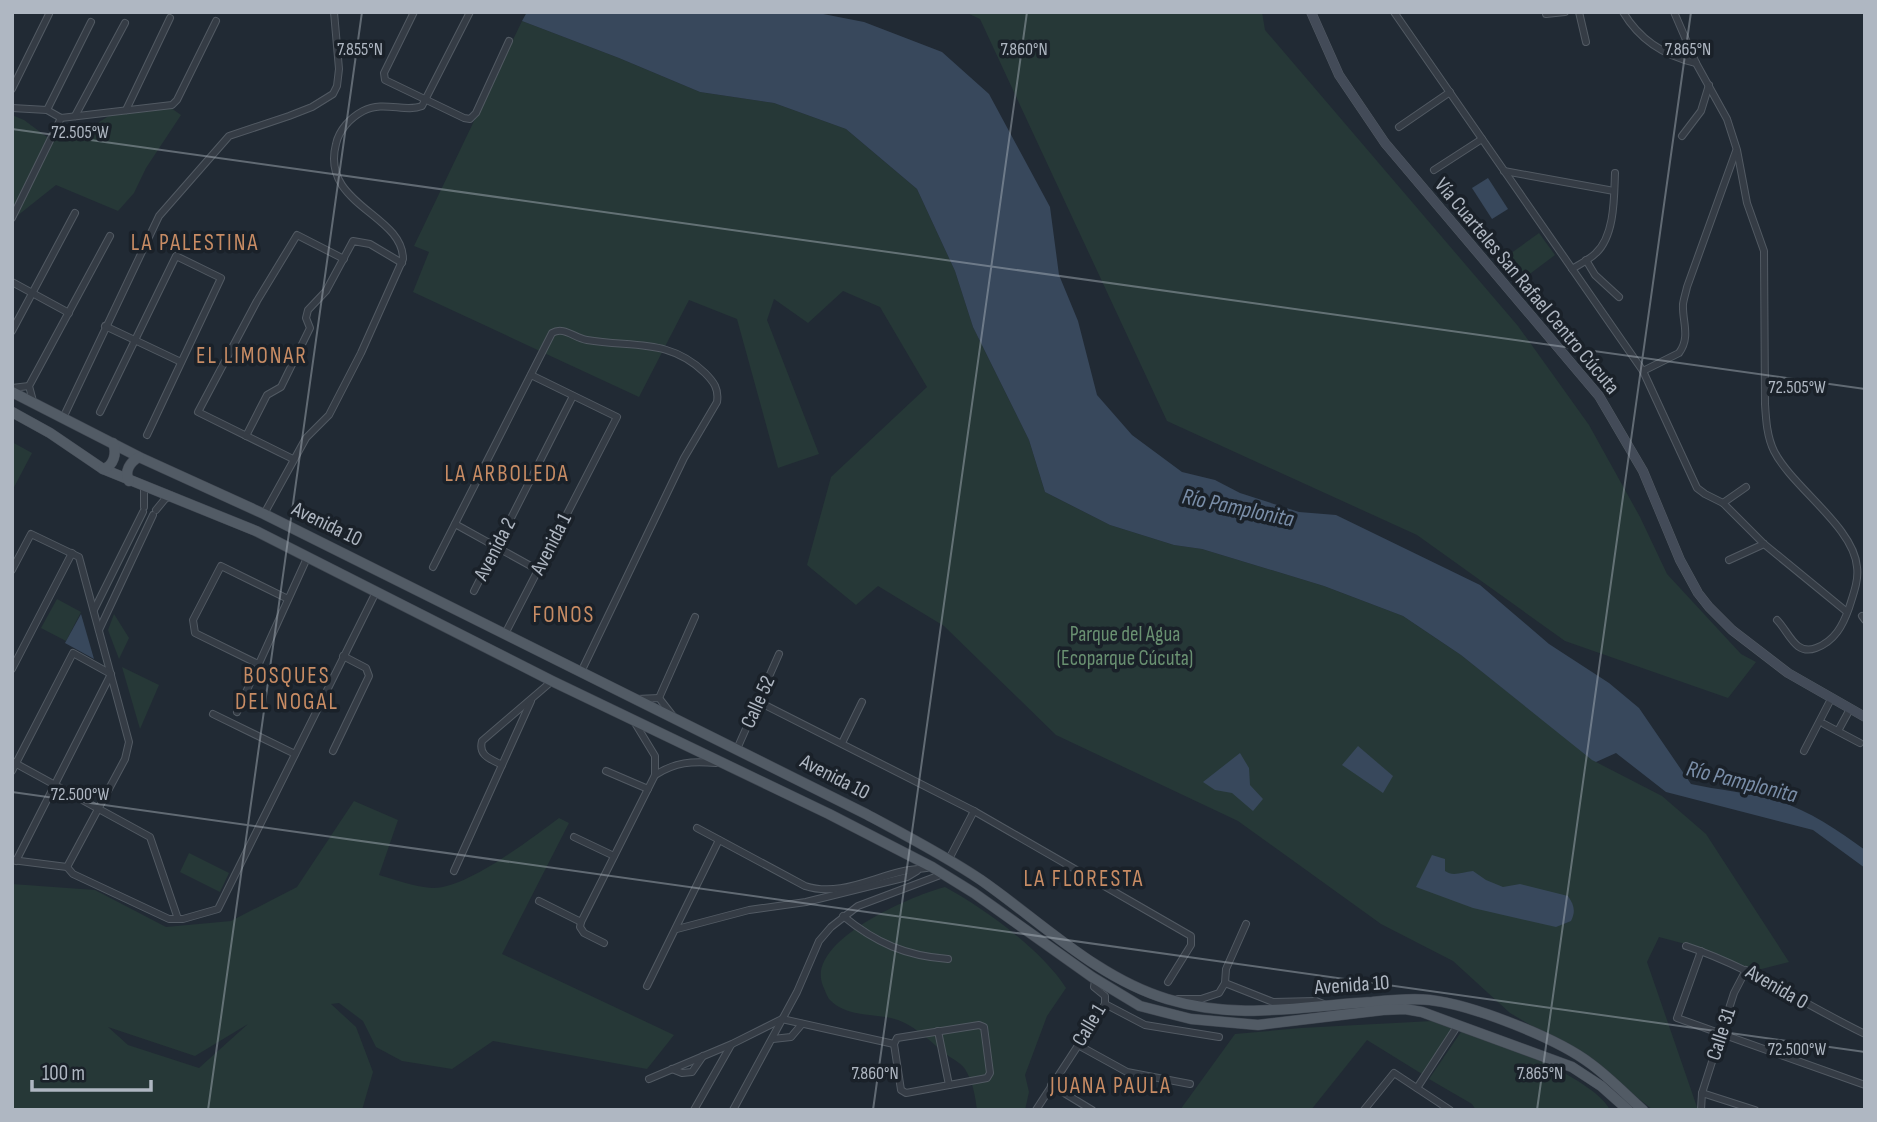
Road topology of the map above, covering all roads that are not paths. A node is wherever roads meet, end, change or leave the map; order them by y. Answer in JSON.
{"nodes":[{"id":1,"x":334,"y":12,"type":"edge"},
{"id":2,"x":414,"y":12,"type":"edge"},
{"id":3,"x":470,"y":12,"type":"edge"},
{"id":4,"x":1311,"y":12,"type":"edge"},
{"id":5,"x":1395,"y":12,"type":"edge"},
{"id":6,"x":1565,"y":12,"type":"edge"},
{"id":7,"x":1579,"y":12,"type":"edge"},
{"id":8,"x":1623,"y":12,"type":"edge"},
{"id":9,"x":1674,"y":12,"type":"edge"},
{"id":10,"x":49,"y":14,"type":"dead end"},
{"id":11,"x":1546,"y":14,"type":"dead end"},
{"id":12,"x":170,"y":18,"type":"dead end"},
{"id":13,"x":216,"y":21,"type":"dead end"},
{"id":14,"x":91,"y":22,"type":"dead end"},
{"id":15,"x":125,"y":23,"type":"dead end"},
{"id":16,"x":509,"y":41,"type":"dead end"},
{"id":17,"x":1586,"y":42,"type":"dead end"},
{"id":18,"x":1696,"y":63,"type":"junction"},
{"id":19,"x":1709,"y":85,"type":"junction"},
{"id":20,"x":12,"y":89,"type":"edge"},
{"id":21,"x":1450,"y":92,"type":"junction"},
{"id":22,"x":426,"y":101,"type":"junction"},
{"id":23,"x":12,"y":108,"type":"edge"},
{"id":24,"x":47,"y":110,"type":"junction"},
{"id":25,"x":126,"y":110,"type":"junction"},
{"id":26,"x":75,"y":116,"type":"junction"},
{"id":27,"x":61,"y":118,"type":"junction"},
{"id":28,"x":1399,"y":127,"type":"dead end"},
{"id":29,"x":1682,"y":136,"type":"dead end"},
{"id":30,"x":1482,"y":139,"type":"junction"},
{"id":31,"x":1737,"y":150,"type":"junction"},
{"id":32,"x":1434,"y":170,"type":"dead end"},
{"id":33,"x":1504,"y":171,"type":"junction"},
{"id":34,"x":1615,"y":173,"type":"dead end"},
{"id":35,"x":1614,"y":191,"type":"junction"},
{"id":36,"x":75,"y":213,"type":"dead end"},
{"id":37,"x":12,"y":218,"type":"edge"},
{"id":38,"x":110,"y":236,"type":"dead end"},
{"id":39,"x":344,"y":259,"type":"junction"},
{"id":40,"x":1586,"y":260,"type":"junction"},
{"id":41,"x":402,"y":263,"type":"junction"},
{"id":42,"x":1572,"y":269,"type":"junction"},
{"id":43,"x":12,"y":282,"type":"edge"},
{"id":44,"x":31,"y":293,"type":"junction"},
{"id":45,"x":1619,"y":297,"type":"dead end"},
{"id":46,"x":69,"y":313,"type":"junction"},
{"id":47,"x":105,"y":326,"type":"junction"},
{"id":48,"x":12,"y":331,"type":"edge"},
{"id":49,"x":134,"y":341,"type":"junction"},
{"id":50,"x":181,"y":362,"type":"junction"},
{"id":51,"x":1643,"y":371,"type":"junction"},
{"id":52,"x":531,"y":376,"type":"junction"},
{"id":53,"x":29,"y":386,"type":"junction"},
{"id":54,"x":12,"y":390,"type":"edge"},
{"id":55,"x":573,"y":396,"type":"junction"},
{"id":56,"x":33,"y":401,"type":"junction"},
{"id":57,"x":12,"y":412,"type":"edge"},
{"id":58,"x":100,"y":412,"type":"dead end"},
{"id":59,"x":62,"y":418,"type":"junction"},
{"id":60,"x":147,"y":435,"type":"dead end"},
{"id":61,"x":246,"y":436,"type":"junction"},
{"id":62,"x":113,"y":443,"type":"junction"},
{"id":63,"x":139,"y":457,"type":"junction"},
{"id":64,"x":293,"y":458,"type":"junction"},
{"id":65,"x":103,"y":469,"type":"junction"},
{"id":66,"x":129,"y":481,"type":"junction"},
{"id":67,"x":144,"y":486,"type":"junction"},
{"id":68,"x":1746,"y":487,"type":"dead end"},
{"id":69,"x":172,"y":496,"type":"junction"},
{"id":70,"x":1723,"y":503,"type":"junction"},
{"id":71,"x":264,"y":514,"type":"junction"},
{"id":72,"x":455,"y":524,"type":"junction"},
{"id":73,"x":1764,"y":544,"type":"junction"},
{"id":74,"x":496,"y":546,"type":"junction"},
{"id":75,"x":72,"y":553,"type":"junction"},
{"id":76,"x":307,"y":558,"type":"junction"},
{"id":77,"x":1729,"y":560,"type":"dead end"},
{"id":78,"x":433,"y":567,"type":"dead end"},
{"id":79,"x":12,"y":570,"type":"edge"},
{"id":80,"x":538,"y":570,"type":"junction"},
{"id":81,"x":474,"y":591,"type":"dead end"},
{"id":82,"x":376,"y":592,"type":"junction"},
{"id":83,"x":288,"y":598,"type":"junction"},
{"id":84,"x":93,"y":611,"type":"junction"},
{"id":85,"x":1847,"y":612,"type":"junction"},
{"id":86,"x":695,"y":617,"type":"dead end"},
{"id":87,"x":1777,"y":620,"type":"dead end"},
{"id":88,"x":99,"y":629,"type":"junction"},
{"id":89,"x":505,"y":634,"type":"junction"},
{"id":90,"x":779,"y":654,"type":"dead end"},
{"id":91,"x":343,"y":656,"type":"junction"},
{"id":92,"x":258,"y":664,"type":"junction"},
{"id":93,"x":12,"y":669,"type":"edge"},
{"id":94,"x":581,"y":672,"type":"junction"},
{"id":95,"x":111,"y":674,"type":"junction"},
{"id":96,"x":552,"y":681,"type":"junction"},
{"id":97,"x":659,"y":698,"type":"junction"},
{"id":98,"x":635,"y":699,"type":"junction"},
{"id":99,"x":1832,"y":699,"type":"junction"},
{"id":100,"x":531,"y":701,"type":"junction"},
{"id":101,"x":759,"y":702,"type":"junction"},
{"id":102,"x":862,"y":702,"type":"dead end"},
{"id":103,"x":1850,"y":709,"type":"junction"},
{"id":104,"x":659,"y":711,"type":"junction"},
{"id":105,"x":237,"y":712,"type":"dead end"},
{"id":106,"x":212,"y":714,"type":"dead end"},
{"id":107,"x":1865,"y":717,"type":"edge"},
{"id":108,"x":633,"y":720,"type":"junction"},
{"id":109,"x":678,"y":720,"type":"junction"},
{"id":110,"x":1824,"y":724,"type":"dead end"},
{"id":111,"x":652,"y":730,"type":"junction"},
{"id":112,"x":1838,"y":731,"type":"junction"},
{"id":113,"x":673,"y":740,"type":"junction"},
{"id":114,"x":842,"y":743,"type":"junction"},
{"id":115,"x":1860,"y":743,"type":"dead end"},
{"id":116,"x":737,"y":749,"type":"junction"},
{"id":117,"x":333,"y":751,"type":"dead end"},
{"id":118,"x":1804,"y":751,"type":"dead end"},
{"id":119,"x":295,"y":754,"type":"junction"},
{"id":120,"x":723,"y":764,"type":"junction"},
{"id":121,"x":502,"y":765,"type":"junction"},
{"id":122,"x":13,"y":766,"type":"edge"},
{"id":123,"x":606,"y":771,"type":"dead end"},
{"id":124,"x":654,"y":775,"type":"junction"},
{"id":125,"x":54,"y":786,"type":"junction"},
{"id":126,"x":648,"y":789,"type":"junction"},
{"id":127,"x":97,"y":809,"type":"junction"},
{"id":128,"x":974,"y":811,"type":"junction"},
{"id":129,"x":697,"y":828,"type":"dead end"},
{"id":130,"x":574,"y":837,"type":"dead end"},
{"id":131,"x":719,"y":840,"type":"junction"},
{"id":132,"x":906,"y":854,"type":"junction"},
{"id":133,"x":614,"y":856,"type":"junction"},
{"id":134,"x":949,"y":859,"type":"junction"},
{"id":135,"x":14,"y":861,"type":"edge"},
{"id":136,"x":67,"y":867,"type":"junction"},
{"id":137,"x":932,"y":867,"type":"junction"},
{"id":138,"x":919,"y":870,"type":"junction"},
{"id":139,"x":906,"y":871,"type":"junction"},
{"id":140,"x":454,"y":872,"type":"dead end"},
{"id":141,"x":943,"y":873,"type":"junction"},
{"id":142,"x":539,"y":901,"type":"dead end"},
{"id":143,"x":843,"y":916,"type":"junction"},
{"id":144,"x":178,"y":919,"type":"junction"},
{"id":145,"x":581,"y":922,"type":"junction"},
{"id":146,"x":1246,"y":924,"type":"dead end"},
{"id":147,"x":677,"y":929,"type":"junction"},
{"id":148,"x":604,"y":943,"type":"dead end"},
{"id":149,"x":1686,"y":946,"type":"dead end"},
{"id":150,"x":1701,"y":951,"type":"junction"},
{"id":151,"x":948,"y":959,"type":"dead end"},
{"id":152,"x":1746,"y":970,"type":"junction"},
{"id":153,"x":1095,"y":980,"type":"junction"},
{"id":154,"x":1168,"y":982,"type":"dead end"},
{"id":155,"x":1225,"y":983,"type":"junction"},
{"id":156,"x":647,"y":986,"type":"dead end"},
{"id":157,"x":1166,"y":999,"type":"junction"},
{"id":158,"x":1105,"y":1004,"type":"junction"},
{"id":159,"x":1328,"y":1006,"type":"junction"},
{"id":160,"x":782,"y":1019,"type":"junction"},
{"id":161,"x":802,"y":1024,"type":"junction"},
{"id":162,"x":1458,"y":1025,"type":"junction"},
{"id":163,"x":938,"y":1031,"type":"junction"},
{"id":164,"x":1722,"y":1032,"type":"junction"},
{"id":165,"x":1865,"y":1034,"type":"edge"},
{"id":166,"x":1219,"y":1037,"type":"dead end"},
{"id":167,"x":772,"y":1038,"type":"junction"},
{"id":168,"x":732,"y":1044,"type":"junction"},
{"id":169,"x":894,"y":1044,"type":"junction"},
{"id":170,"x":1077,"y":1045,"type":"junction"},
{"id":171,"x":649,"y":1079,"type":"dead end"},
{"id":172,"x":1190,"y":1084,"type":"dead end"},
{"id":173,"x":949,"y":1085,"type":"junction"},
{"id":174,"x":1051,"y":1085,"type":"junction"},
{"id":175,"x":1865,"y":1086,"type":"edge"},
{"id":176,"x":1417,"y":1088,"type":"junction"},
{"id":177,"x":1613,"y":1090,"type":"junction"},
{"id":178,"x":1701,"y":1096,"type":"junction"},
{"id":179,"x":736,"y":1109,"type":"edge"},
{"id":180,"x":1036,"y":1109,"type":"edge"},
{"id":181,"x":694,"y":1110,"type":"edge"},
{"id":182,"x":1092,"y":1110,"type":"edge"},
{"id":183,"x":1364,"y":1110,"type":"edge"},
{"id":184,"x":1450,"y":1110,"type":"edge"},
{"id":185,"x":1628,"y":1110,"type":"edge"},
{"id":186,"x":1643,"y":1110,"type":"edge"},
{"id":187,"x":1701,"y":1110,"type":"edge"},
{"id":188,"x":1755,"y":1110,"type":"edge"}],
"edges":[{"from":1,"to":47,"type":"street"},
{"from":2,"to":22,"type":"street"},
{"from":3,"to":22,"type":"street"},
{"from":4,"to":99,"type":"main road","name":"Vía Cuarteles San Rafael Centro Cúcuta"},
{"from":5,"to":21,"type":"street"},
{"from":6,"to":11,"type":"street"},
{"from":7,"to":17,"type":"street"},
{"from":8,"to":18,"type":"street"},
{"from":9,"to":18,"type":"street"},
{"from":10,"to":20,"type":"street"},
{"from":12,"to":25,"type":"street"},
{"from":13,"to":25,"type":"street"},
{"from":14,"to":24,"type":"street"},
{"from":15,"to":26,"type":"street"},
{"from":16,"to":22,"type":"street"},
{"from":18,"to":19,"type":"street"},
{"from":19,"to":29,"type":"street"},
{"from":19,"to":31,"type":"street"},
{"from":21,"to":28,"type":"street"},
{"from":21,"to":30,"type":"street"},
{"from":22,"to":41,"type":"street"},
{"from":23,"to":24,"type":"street"},
{"from":24,"to":27,"type":"street"},
{"from":25,"to":26,"type":"street"},
{"from":26,"to":27,"type":"street"},
{"from":27,"to":37,"type":"street"},
{"from":30,"to":32,"type":"street"},
{"from":30,"to":33,"type":"street"},
{"from":31,"to":51,"type":"street"},
{"from":31,"to":85,"type":"street"},
{"from":33,"to":35,"type":"street"},
{"from":33,"to":42,"type":"street"},
{"from":34,"to":35,"type":"street"},
{"from":35,"to":40,"type":"street"},
{"from":36,"to":44,"type":"street"},
{"from":38,"to":46,"type":"street"},
{"from":39,"to":41,"type":"street"},
{"from":39,"to":61,"type":"street"},
{"from":39,"to":61,"type":"street"},
{"from":40,"to":42,"type":"street"},
{"from":40,"to":45,"type":"street"},
{"from":41,"to":64,"type":"street"},
{"from":42,"to":51,"type":"street"},
{"from":43,"to":44,"type":"street"},
{"from":44,"to":46,"type":"street"},
{"from":44,"to":48,"type":"street"},
{"from":46,"to":53,"type":"street"},
{"from":47,"to":49,"type":"street"},
{"from":47,"to":59,"type":"street"},
{"from":49,"to":50,"type":"street"},
{"from":49,"to":50,"type":"street"},
{"from":49,"to":58,"type":"street"},
{"from":50,"to":60,"type":"street"},
{"from":51,"to":70,"type":"street"},
{"from":52,"to":55,"type":"street"},
{"from":52,"to":72,"type":"street"},
{"from":52,"to":94,"type":"street"},
{"from":53,"to":54,"type":"street"},
{"from":53,"to":56,"type":"street"},
{"from":54,"to":56,"type":"main road","name":"Avenida 10"},
{"from":55,"to":74,"type":"street","name":"Avenida 2"},
{"from":55,"to":80,"type":"street","name":"Avenida 1"},
{"from":56,"to":59,"type":"main road","name":"Avenida 10"},
{"from":57,"to":65,"type":"main road","name":"Avenida 10"},
{"from":59,"to":62,"type":"main road","name":"Avenida 10"},
{"from":61,"to":64,"type":"street"},
{"from":62,"to":63,"type":"main road","name":"Avenida 10"},
{"from":62,"to":65,"type":"main road"},
{"from":63,"to":66,"type":"main road"},
{"from":63,"to":71,"type":"main road","name":"Avenida 10"},
{"from":64,"to":71,"type":"street"},
{"from":65,"to":66,"type":"main road","name":"Avenida 10"},
{"from":66,"to":67,"type":"main road","name":"Avenida 10"},
{"from":67,"to":69,"type":"main road","name":"Avenida 10"},
{"from":67,"to":84,"type":"street"},
{"from":68,"to":70,"type":"street"},
{"from":69,"to":76,"type":"main road","name":"Avenida 10"},
{"from":69,"to":88,"type":"street"},
{"from":70,"to":73,"type":"street"},
{"from":71,"to":89,"type":"main road","name":"Avenida 10"},
{"from":72,"to":74,"type":"street"},
{"from":72,"to":78,"type":"street"},
{"from":73,"to":77,"type":"street"},
{"from":73,"to":85,"type":"street"},
{"from":74,"to":80,"type":"street"},
{"from":74,"to":81,"type":"street","name":"Avenida 2"},
{"from":75,"to":79,"type":"street"},
{"from":75,"to":84,"type":"street"},
{"from":75,"to":93,"type":"street"},
{"from":76,"to":82,"type":"main road","name":"Avenida 10"},
{"from":76,"to":83,"type":"street"},
{"from":80,"to":89,"type":"street","name":"Avenida 1"},
{"from":82,"to":91,"type":"street"},
{"from":82,"to":96,"type":"main road","name":"Avenida 10"},
{"from":83,"to":92,"type":"street"},
{"from":83,"to":92,"type":"street"},
{"from":84,"to":88,"type":"street"},
{"from":85,"to":87,"type":"street"},
{"from":86,"to":97,"type":"street"},
{"from":88,"to":95,"type":"street"},
{"from":89,"to":94,"type":"main road","name":"Avenida 10"},
{"from":90,"to":101,"type":"street","name":"Calle 52"},
{"from":91,"to":117,"type":"street"},
{"from":91,"to":119,"type":"street"},
{"from":92,"to":105,"type":"street"},
{"from":94,"to":98,"type":"main road","name":"Avenida 10"},
{"from":95,"to":122,"type":"street"},
{"from":95,"to":125,"type":"street"},
{"from":95,"to":127,"type":"street"},
{"from":96,"to":100,"type":"street"},
{"from":96,"to":108,"type":"main road","name":"Avenida 10"},
{"from":97,"to":98,"type":"street"},
{"from":97,"to":109,"type":"street"},
{"from":98,"to":104,"type":"main road","name":"Avenida 10"},
{"from":99,"to":103,"type":"main road","name":"Vía Cuarteles San Rafael Centro Cúcuta"},
{"from":99,"to":118,"type":"street"},
{"from":100,"to":121,"type":"street"},
{"from":100,"to":121,"type":"street"},
{"from":101,"to":114,"type":"street"},
{"from":101,"to":116,"type":"street","name":"Calle 52"},
{"from":102,"to":114,"type":"street"},
{"from":103,"to":107,"type":"main road","name":"Vía Cuarteles San Rafael Centro Cúcuta"},
{"from":103,"to":112,"type":"street"},
{"from":104,"to":109,"type":"main road","name":"Avenida 10"},
{"from":104,"to":111,"type":"main road"},
{"from":106,"to":119,"type":"street"},
{"from":108,"to":111,"type":"main road","name":"Avenida 10"},
{"from":108,"to":124,"type":"street"},
{"from":109,"to":113,"type":"main road"},
{"from":109,"to":116,"type":"main road","name":"Avenida 10"},
{"from":110,"to":112,"type":"street"},
{"from":111,"to":113,"type":"main road","name":"Avenida 10"},
{"from":112,"to":115,"type":"street"},
{"from":113,"to":120,"type":"main road","name":"Avenida 10"},
{"from":114,"to":128,"type":"street"},
{"from":116,"to":134,"type":"main road","name":"Avenida 10"},
{"from":119,"to":144,"type":"street"},
{"from":120,"to":124,"type":"street"},
{"from":120,"to":132,"type":"main road","name":"Avenida 10"},
{"from":121,"to":140,"type":"street"},
{"from":122,"to":125,"type":"street"},
{"from":123,"to":126,"type":"street"},
{"from":124,"to":126,"type":"street"},
{"from":125,"to":127,"type":"street"},
{"from":125,"to":135,"type":"street"},
{"from":126,"to":133,"type":"street"},
{"from":127,"to":136,"type":"street"},
{"from":127,"to":144,"type":"street"},
{"from":128,"to":134,"type":"street"},
{"from":128,"to":154,"type":"street"},
{"from":129,"to":131,"type":"street"},
{"from":130,"to":133,"type":"street"},
{"from":131,"to":139,"type":"street"},
{"from":131,"to":147,"type":"street"},
{"from":132,"to":137,"type":"main road","name":"Avenida 10"},
{"from":132,"to":139,"type":"street"},
{"from":133,"to":145,"type":"street"},
{"from":134,"to":157,"type":"main road","name":"Avenida 10"},
{"from":135,"to":136,"type":"street"},
{"from":136,"to":144,"type":"street"},
{"from":137,"to":138,"type":"street"},
{"from":137,"to":141,"type":"main road","name":"Avenida 10"},
{"from":138,"to":139,"type":"street"},
{"from":138,"to":147,"type":"street"},
{"from":141,"to":143,"type":"street"},
{"from":141,"to":153,"type":"main road","name":"Avenida 10"},
{"from":142,"to":145,"type":"street"},
{"from":143,"to":151,"type":"street"},
{"from":143,"to":160,"type":"street"},
{"from":145,"to":148,"type":"street"},
{"from":146,"to":155,"type":"street"},
{"from":147,"to":156,"type":"street"},
{"from":149,"to":150,"type":"street","name":"Avenida 0"},
{"from":150,"to":152,"type":"street","name":"Avenida 0"},
{"from":150,"to":164,"type":"street"},
{"from":152,"to":164,"type":"street","name":"Calle 31"},
{"from":152,"to":165,"type":"street","name":"Avenida 0"},
{"from":153,"to":158,"type":"street","name":"Calle 1"},
{"from":153,"to":162,"type":"main road","name":"Avenida 10"},
{"from":155,"to":157,"type":"street"},
{"from":155,"to":159,"type":"street"},
{"from":157,"to":159,"type":"main road","name":"Avenida 10"},
{"from":158,"to":166,"type":"street"},
{"from":158,"to":170,"type":"street","name":"Calle 1"},
{"from":159,"to":177,"type":"main road","name":"Avenida 10"},
{"from":160,"to":161,"type":"street"},
{"from":160,"to":167,"type":"street"},
{"from":160,"to":168,"type":"street"},
{"from":161,"to":167,"type":"street"},
{"from":161,"to":169,"type":"street"},
{"from":162,"to":176,"type":"street"},
{"from":162,"to":177,"type":"main road","name":"Avenida 10"},
{"from":163,"to":169,"type":"street"},
{"from":163,"to":173,"type":"street"},
{"from":163,"to":173,"type":"street"},
{"from":164,"to":175,"type":"street"},
{"from":164,"to":178,"type":"street","name":"Calle 31"},
{"from":167,"to":179,"type":"street"},
{"from":168,"to":171,"type":"street"},
{"from":168,"to":181,"type":"street"},
{"from":169,"to":173,"type":"street"},
{"from":170,"to":172,"type":"street"},
{"from":170,"to":174,"type":"street","name":"Calle 1"},
{"from":174,"to":180,"type":"street","name":"Calle 1"},
{"from":174,"to":182,"type":"street"},
{"from":176,"to":183,"type":"street"},
{"from":176,"to":184,"type":"street"},
{"from":177,"to":185,"type":"main road","name":"Avenida 10"},
{"from":177,"to":186,"type":"main road","name":"Avenida 10"},
{"from":178,"to":187,"type":"street"},
{"from":178,"to":188,"type":"street"}]}
